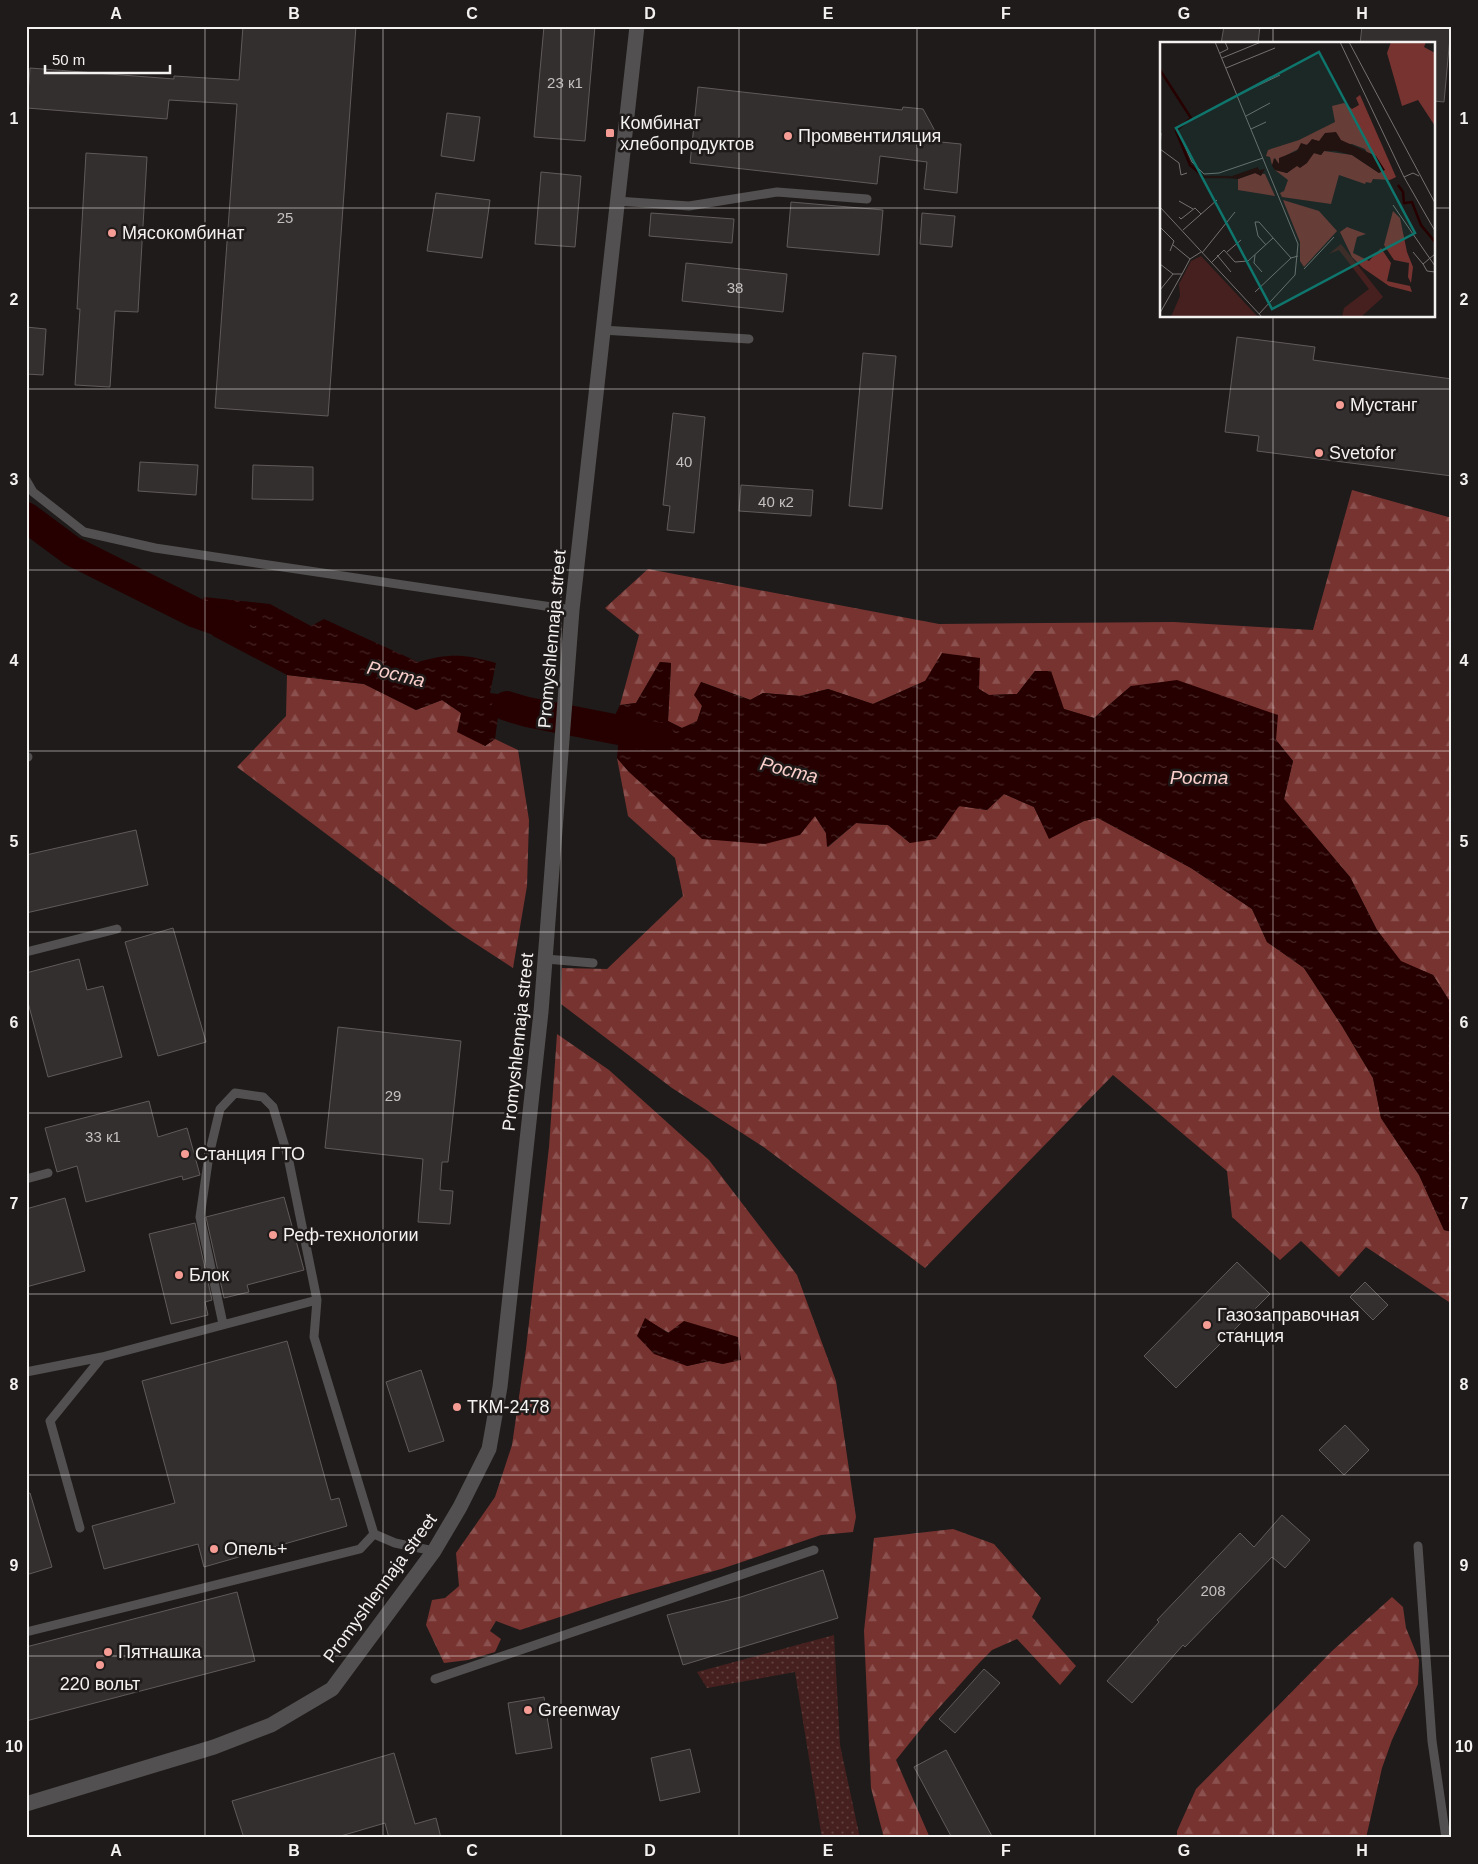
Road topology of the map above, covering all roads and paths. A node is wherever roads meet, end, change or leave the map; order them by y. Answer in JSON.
{"nodes":[{"id":1,"x":637,"y":26,"type":"edge"},
{"id":2,"x":867,"y":199,"type":"dead end"},
{"id":3,"x":617,"y":201,"type":"junction"},
{"id":4,"x":602,"y":330,"type":"junction"},
{"id":5,"x":749,"y":339,"type":"dead end"},
{"id":6,"x":26,"y":480,"type":"edge"},
{"id":7,"x":572,"y":610,"type":"junction"},
{"id":8,"x":117,"y":928,"type":"dead end"},
{"id":9,"x":26,"y":952,"type":"edge"},
{"id":10,"x":546,"y":959,"type":"junction"},
{"id":11,"x":593,"y":963,"type":"dead end"},
{"id":12,"x":48,"y":1173,"type":"dead end"},
{"id":13,"x":26,"y":1179,"type":"edge"},
{"id":14,"x":317,"y":1300,"type":"junction"},
{"id":15,"x":223,"y":1324,"type":"junction"},
{"id":16,"x":102,"y":1357,"type":"junction"},
{"id":17,"x":26,"y":1372,"type":"edge"},
{"id":18,"x":80,"y":1528,"type":"dead end"},
{"id":19,"x":374,"y":1534,"type":"junction"},
{"id":20,"x":1418,"y":1546,"type":"dead end"},
{"id":21,"x":814,"y":1550,"type":"dead end"},
{"id":22,"x":434,"y":1551,"type":"junction"},
{"id":23,"x":26,"y":1632,"type":"edge"},
{"id":24,"x":435,"y":1679,"type":"dead end"},
{"id":25,"x":26,"y":1804,"type":"edge"},
{"id":26,"x":1446,"y":1838,"type":"edge"}],
"edges":[{"from":1,"to":3,"type":"street","name":"Promyshlennaja street"},
{"from":2,"to":3,"type":"lane"},
{"from":3,"to":4,"type":"street","name":"Promyshlennaja street"},
{"from":4,"to":5,"type":"lane"},
{"from":4,"to":7,"type":"street","name":"Promyshlennaja street"},
{"from":6,"to":7,"type":"lane"},
{"from":7,"to":10,"type":"street","name":"Promyshlennaja street"},
{"from":8,"to":9,"type":"lane"},
{"from":10,"to":11,"type":"lane"},
{"from":10,"to":22,"type":"street","name":"Promyshlennaja street"},
{"from":12,"to":13,"type":"lane"},
{"from":14,"to":15,"type":"lane"},
{"from":14,"to":15,"type":"lane"},
{"from":14,"to":19,"type":"lane"},
{"from":15,"to":16,"type":"lane"},
{"from":16,"to":17,"type":"lane"},
{"from":16,"to":18,"type":"lane"},
{"from":19,"to":22,"type":"lane"},
{"from":19,"to":23,"type":"lane"},
{"from":20,"to":26,"type":"lane"},
{"from":21,"to":24,"type":"lane"},
{"from":22,"to":25,"type":"street","name":"Promyshlennaja street"}]}
